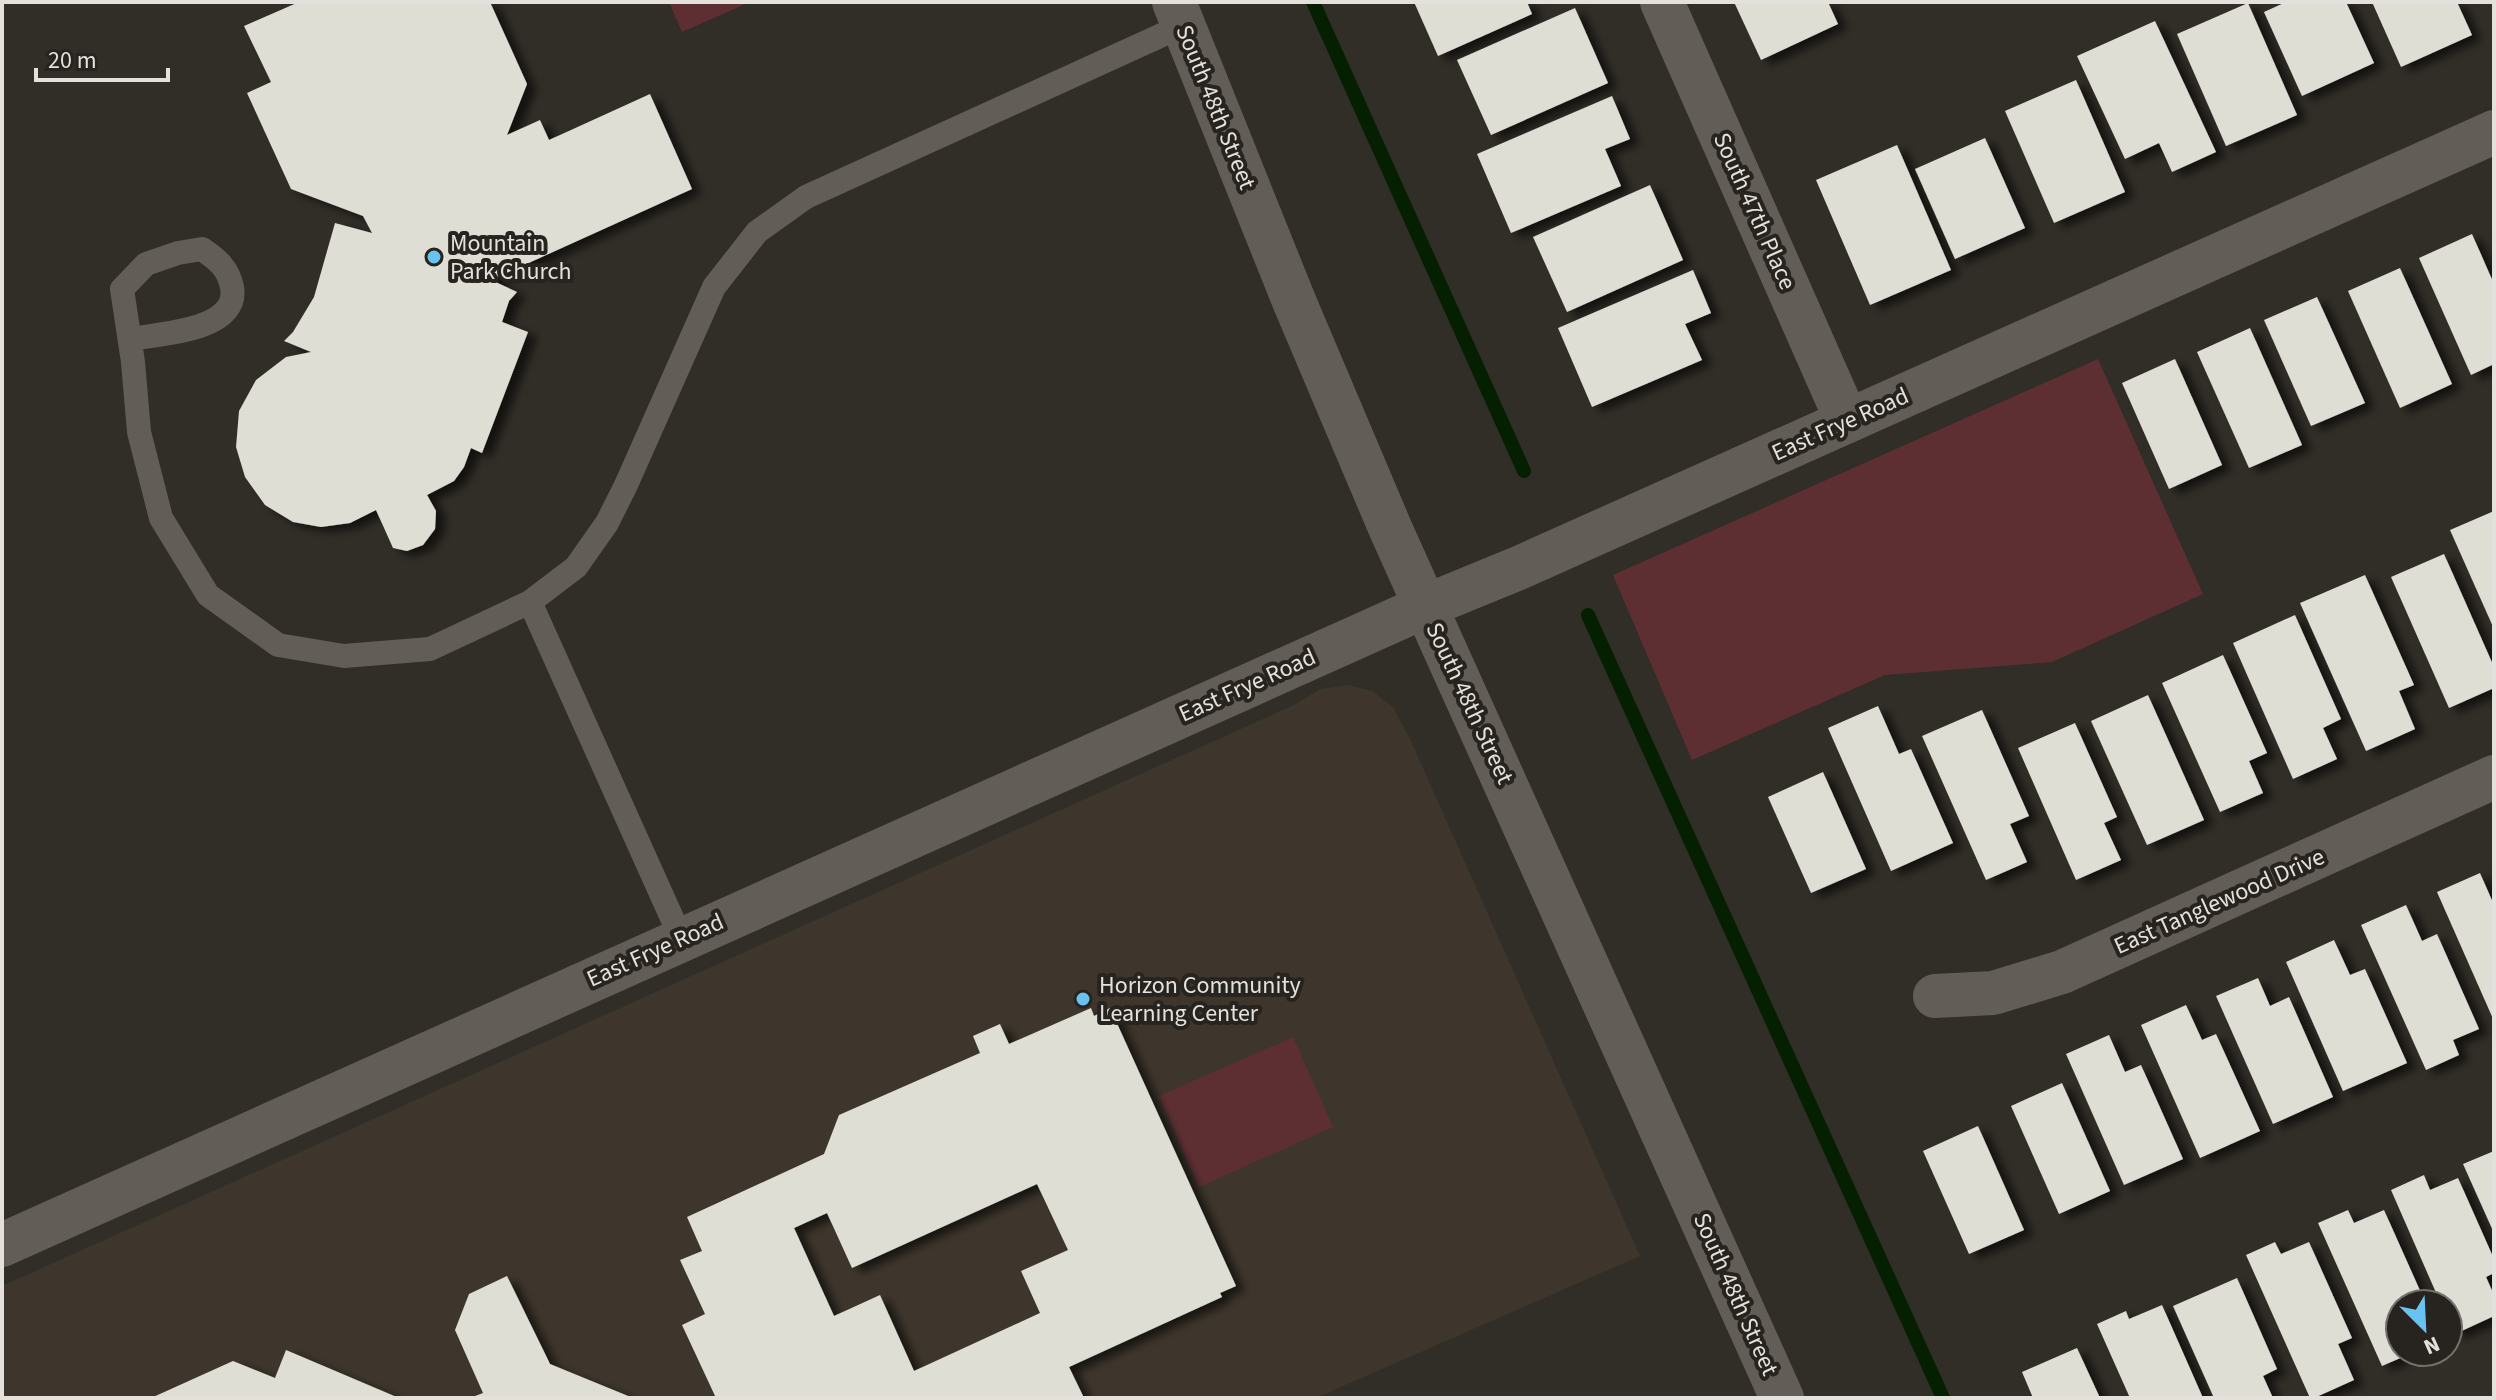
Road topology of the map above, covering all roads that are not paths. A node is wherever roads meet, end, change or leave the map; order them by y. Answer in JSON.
{"nodes":[{"id":1,"x":1662,"y":2,"type":"edge"},
{"id":2,"x":1179,"y":14,"type":"edge"},
{"id":3,"x":2494,"y":132,"type":"edge"},
{"id":4,"x":130,"y":339,"type":"junction"},
{"id":5,"x":1847,"y":421,"type":"junction"},
{"id":6,"x":530,"y":602,"type":"junction"},
{"id":7,"x":1426,"y":606,"type":"junction"},
{"id":8,"x":2494,"y":777,"type":"edge"},
{"id":9,"x":681,"y":938,"type":"junction"},
{"id":10,"x":1935,"y":996,"type":"dead end"},
{"id":11,"x":2,"y":1245,"type":"edge"},
{"id":12,"x":1782,"y":1398,"type":"edge"}],
"edges":[{"from":1,"to":5,"type":"street","name":"South 47th Place"},
{"from":2,"to":6,"type":"lane"},
{"from":2,"to":7,"type":"street","name":"South 48th Street"},
{"from":3,"to":5,"type":"street","name":"East Frye Road"},
{"from":4,"to":4,"type":"lane"},
{"from":4,"to":6,"type":"lane"},
{"from":5,"to":7,"type":"street","name":"East Frye Road"},
{"from":6,"to":9,"type":"lane"},
{"from":7,"to":9,"type":"street","name":"East Frye Road"},
{"from":7,"to":12,"type":"street","name":"South 48th Street"},
{"from":8,"to":10,"type":"street","name":"East Tanglewood Drive"},
{"from":9,"to":11,"type":"street","name":"East Frye Road"}]}
